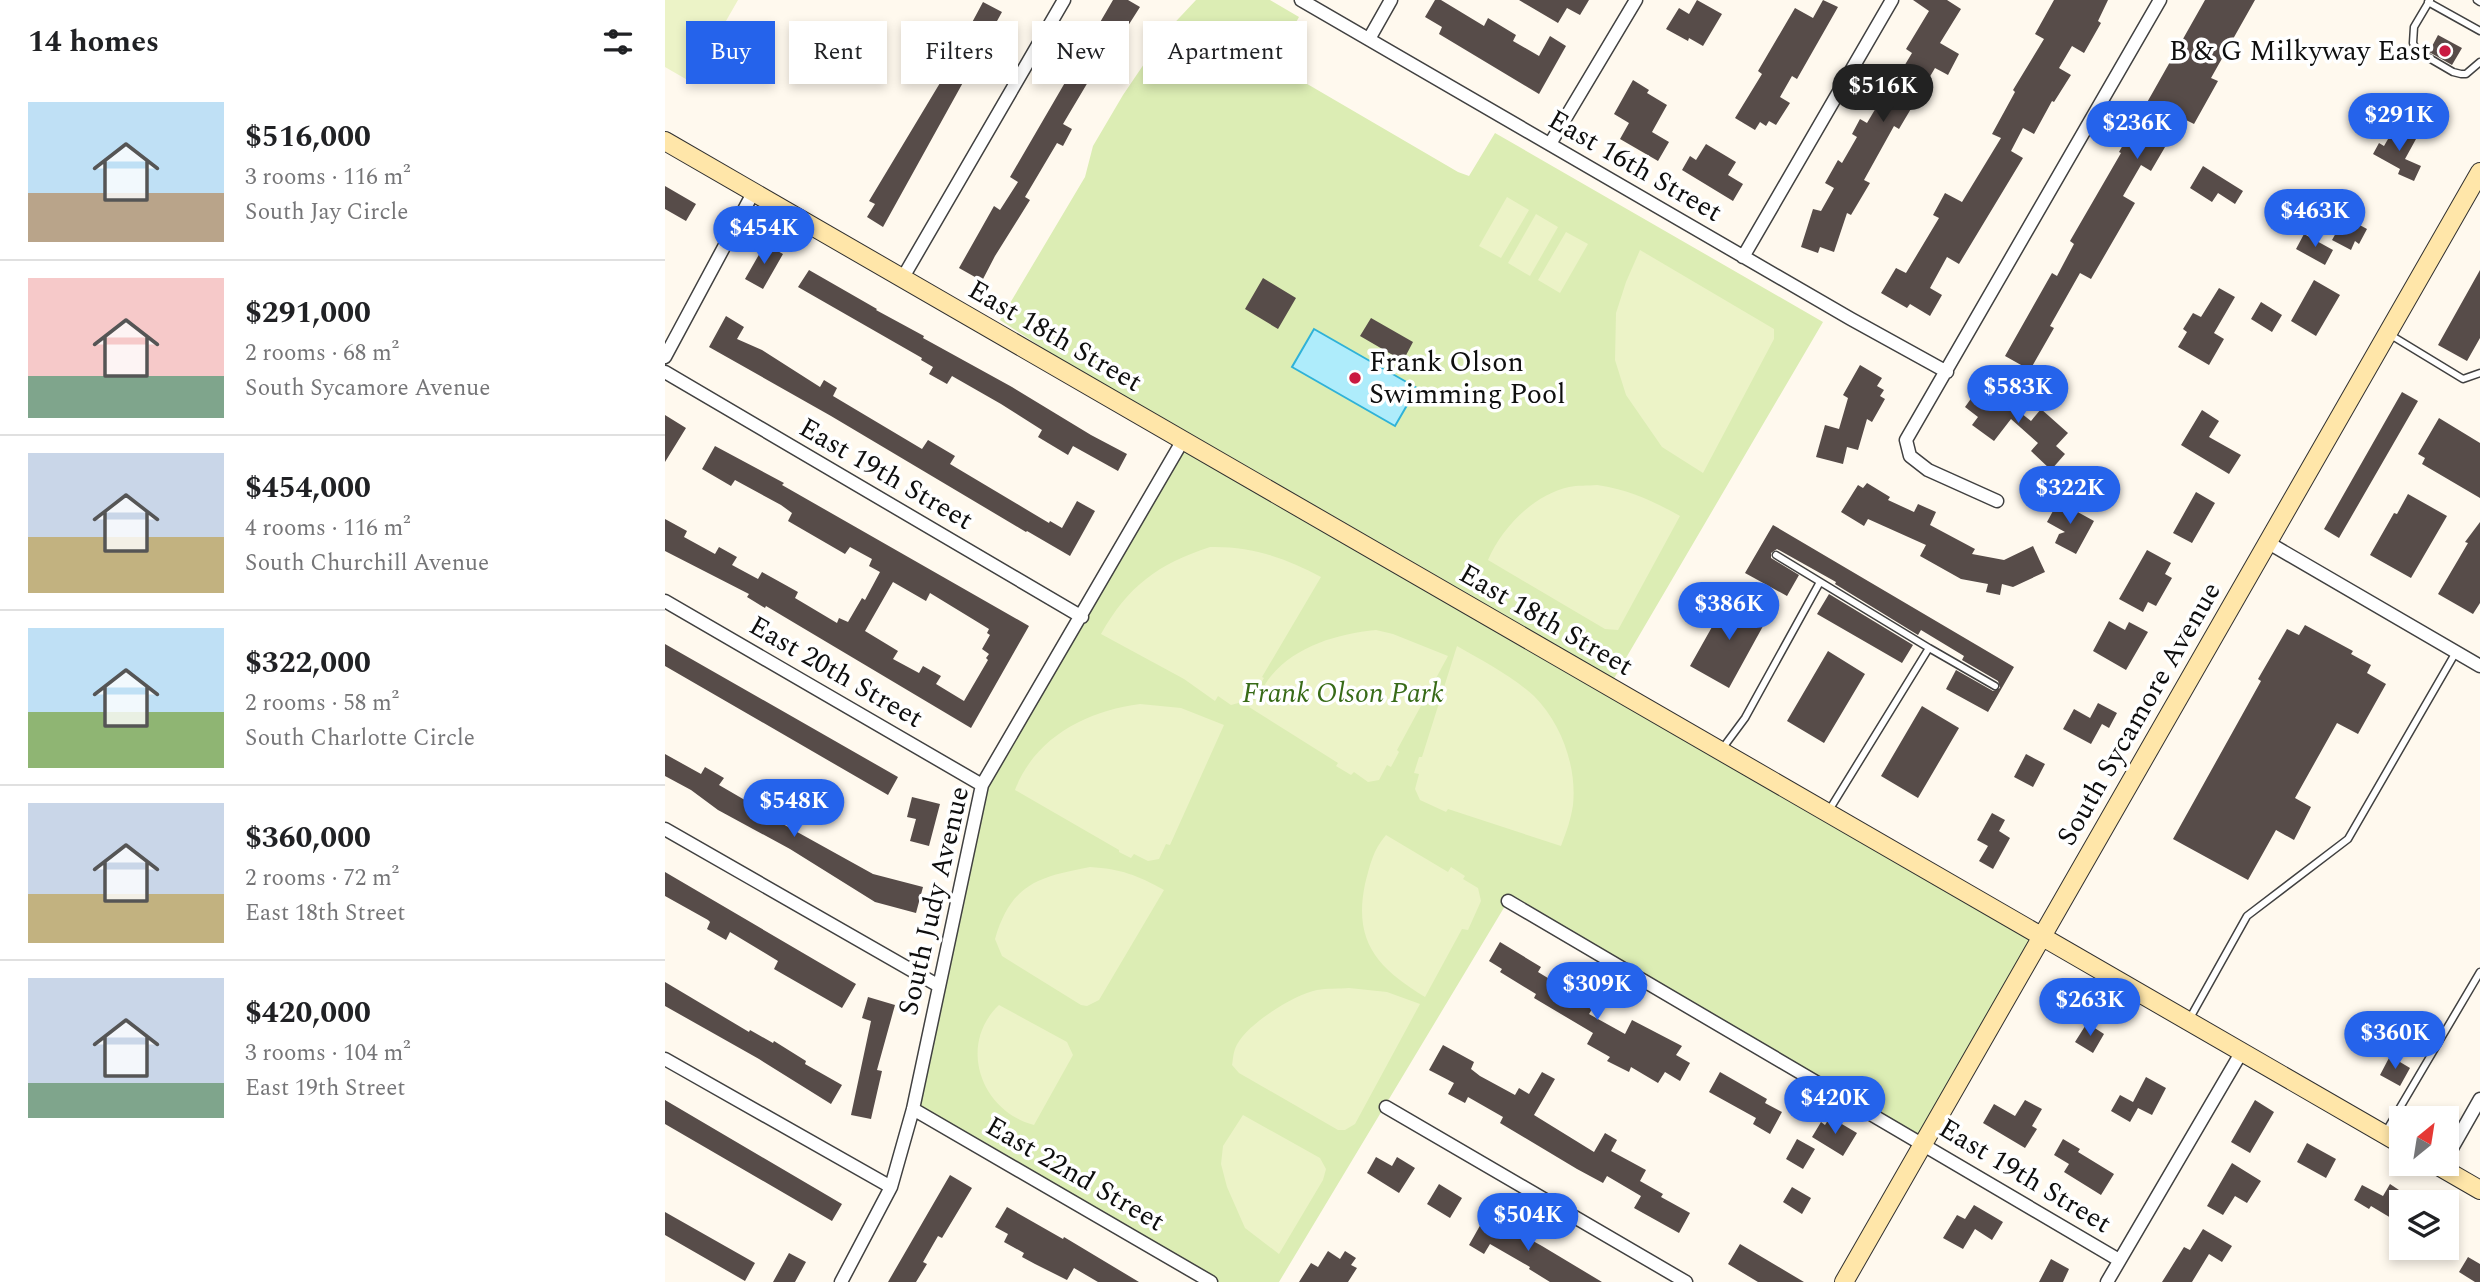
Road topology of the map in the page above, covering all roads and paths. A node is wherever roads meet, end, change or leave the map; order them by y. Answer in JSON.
{"nodes":[{"id":1,"x":1064,"y":0,"type":"edge"},
{"id":2,"x":1301,"y":0,"type":"edge"},
{"id":3,"x":1391,"y":0,"type":"edge"},
{"id":4,"x":1636,"y":0,"type":"edge"},
{"id":5,"x":1892,"y":0,"type":"edge"},
{"id":6,"x":2160,"y":0,"type":"edge"},
{"id":7,"x":2429,"y":1,"type":"edge"},
{"id":8,"x":2480,"y":31,"type":"edge"},
{"id":9,"x":1369,"y":39,"type":"junction"},
{"id":10,"x":2480,"y":62,"type":"edge"},
{"id":11,"x":665,"y":141,"type":"edge"},
{"id":12,"x":1550,"y":145,"type":"junction"},
{"id":13,"x":2480,"y":172,"type":"edge"},
{"id":14,"x":753,"y":193,"type":"junction"},
{"id":15,"x":1743,"y":257,"type":"junction"},
{"id":16,"x":902,"y":279,"type":"junction"},
{"id":17,"x":2387,"y":333,"type":"junction"},
{"id":18,"x":665,"y":356,"type":"edge"},
{"id":19,"x":665,"y":372,"type":"edge"},
{"id":20,"x":1947,"y":372,"type":"junction"},
{"id":21,"x":2480,"y":373,"type":"edge"},
{"id":22,"x":1183,"y":440,"type":"junction"},
{"id":23,"x":1997,"y":500,"type":"dead end"},
{"id":24,"x":2267,"y":542,"type":"junction"},
{"id":25,"x":1776,"y":555,"type":"dead end"},
{"id":26,"x":1820,"y":582,"type":"junction"},
{"id":27,"x":665,"y":601,"type":"edge"},
{"id":28,"x":1082,"y":617,"type":"junction"},
{"id":29,"x":1929,"y":648,"type":"junction"},
{"id":30,"x":2456,"y":652,"type":"junction"},
{"id":31,"x":2478,"y":660,"type":"edge"},
{"id":32,"x":1995,"y":686,"type":"dead end"},
{"id":33,"x":1720,"y":752,"type":"junction"},
{"id":34,"x":982,"y":785,"type":"junction"},
{"id":35,"x":1827,"y":814,"type":"junction"},
{"id":36,"x":665,"y":829,"type":"edge"},
{"id":37,"x":1508,"y":901,"type":"dead end"},
{"id":38,"x":2042,"y":938,"type":"junction"},
{"id":39,"x":2480,"y":972,"type":"edge"},
{"id":40,"x":939,"y":986,"type":"junction"},
{"id":41,"x":2188,"y":1023,"type":"junction"},
{"id":42,"x":2241,"y":1053,"type":"junction"},
{"id":43,"x":665,"y":1059,"type":"edge"},
{"id":44,"x":2480,"y":1099,"type":"edge"},
{"id":45,"x":1386,"y":1107,"type":"dead end"},
{"id":46,"x":913,"y":1109,"type":"junction"},
{"id":47,"x":2459,"y":1133,"type":"edge"},
{"id":48,"x":2384,"y":1135,"type":"junction"},
{"id":49,"x":2389,"y":1138,"type":"edge"},
{"id":50,"x":1923,"y":1144,"type":"junction"},
{"id":51,"x":2459,"y":1175,"type":"edge"},
{"id":52,"x":891,"y":1188,"type":"junction"},
{"id":53,"x":2480,"y":1190,"type":"edge"},
{"id":54,"x":2119,"y":1260,"type":"junction"},
{"id":55,"x":841,"y":1282,"type":"edge"},
{"id":56,"x":1212,"y":1282,"type":"edge"},
{"id":57,"x":1686,"y":1282,"type":"edge"},
{"id":58,"x":1844,"y":1282,"type":"edge"},
{"id":59,"x":2107,"y":1282,"type":"edge"}],
"edges":[{"from":1,"to":16,"type":"street"},
{"from":2,"to":9,"type":"street","name":"East 16th Street"},
{"from":3,"to":9,"type":"street"},
{"from":4,"to":12,"type":"street"},
{"from":5,"to":15,"type":"street"},
{"from":6,"to":20,"type":"street"},
{"from":7,"to":8,"type":"lane"},
{"from":7,"to":10,"type":"lane"},
{"from":9,"to":12,"type":"street","name":"East 16th Street"},
{"from":11,"to":14,"type":"street","name":"East 18th Street"},
{"from":12,"to":15,"type":"street","name":"East 16th Street"},
{"from":13,"to":17,"type":"street","name":"South Sycamore Avenue"},
{"from":14,"to":16,"type":"street","name":"East 18th Street"},
{"from":14,"to":18,"type":"street"},
{"from":15,"to":20,"type":"street","name":"East 16th Street"},
{"from":16,"to":22,"type":"street","name":"East 18th Street"},
{"from":17,"to":21,"type":"lane"},
{"from":17,"to":24,"type":"street","name":"South Sycamore Avenue"},
{"from":19,"to":28,"type":"street","name":"East 19th Street"},
{"from":20,"to":23,"type":"street"},
{"from":22,"to":28,"type":"street","name":"South Judy Avenue"},
{"from":22,"to":33,"type":"street","name":"East 18th Street"},
{"from":24,"to":30,"type":"street"},
{"from":24,"to":38,"type":"street","name":"South Sycamore Avenue"},
{"from":25,"to":26,"type":"lane"},
{"from":26,"to":29,"type":"lane"},
{"from":26,"to":33,"type":"lane"},
{"from":27,"to":34,"type":"street","name":"East 20th Street"},
{"from":28,"to":34,"type":"street","name":"South Judy Avenue"},
{"from":29,"to":32,"type":"lane"},
{"from":29,"to":35,"type":"lane"},
{"from":30,"to":31,"type":"street"},
{"from":30,"to":41,"type":"lane"},
{"from":33,"to":35,"type":"street","name":"East 18th Street"},
{"from":34,"to":40,"type":"street","name":"South Judy Avenue"},
{"from":35,"to":38,"type":"street","name":"East 18th Street"},
{"from":36,"to":40,"type":"street"},
{"from":37,"to":50,"type":"street","name":"East 19th Street"},
{"from":38,"to":41,"type":"street","name":"East 18th Street"},
{"from":38,"to":50,"type":"street","name":"South Sycamore Avenue"},
{"from":39,"to":48,"type":"lane"},
{"from":40,"to":46,"type":"street","name":"South Judy Avenue"},
{"from":41,"to":42,"type":"street","name":"East 18th Street"},
{"from":42,"to":48,"type":"street","name":"East 18th Street"},
{"from":42,"to":54,"type":"street"},
{"from":43,"to":52,"type":"street"},
{"from":44,"to":47,"type":"street"},
{"from":45,"to":57,"type":"street"},
{"from":46,"to":52,"type":"street","name":"South Judy Avenue"},
{"from":46,"to":56,"type":"street","name":"East 22nd Street"},
{"from":48,"to":49,"type":"street","name":"East 18th Street"},
{"from":50,"to":54,"type":"street","name":"East 19th Street"},
{"from":50,"to":58,"type":"street","name":"South Sycamore Avenue"},
{"from":51,"to":53,"type":"street"},
{"from":52,"to":55,"type":"street","name":"South Judy Avenue"},
{"from":54,"to":59,"type":"street"}]}
